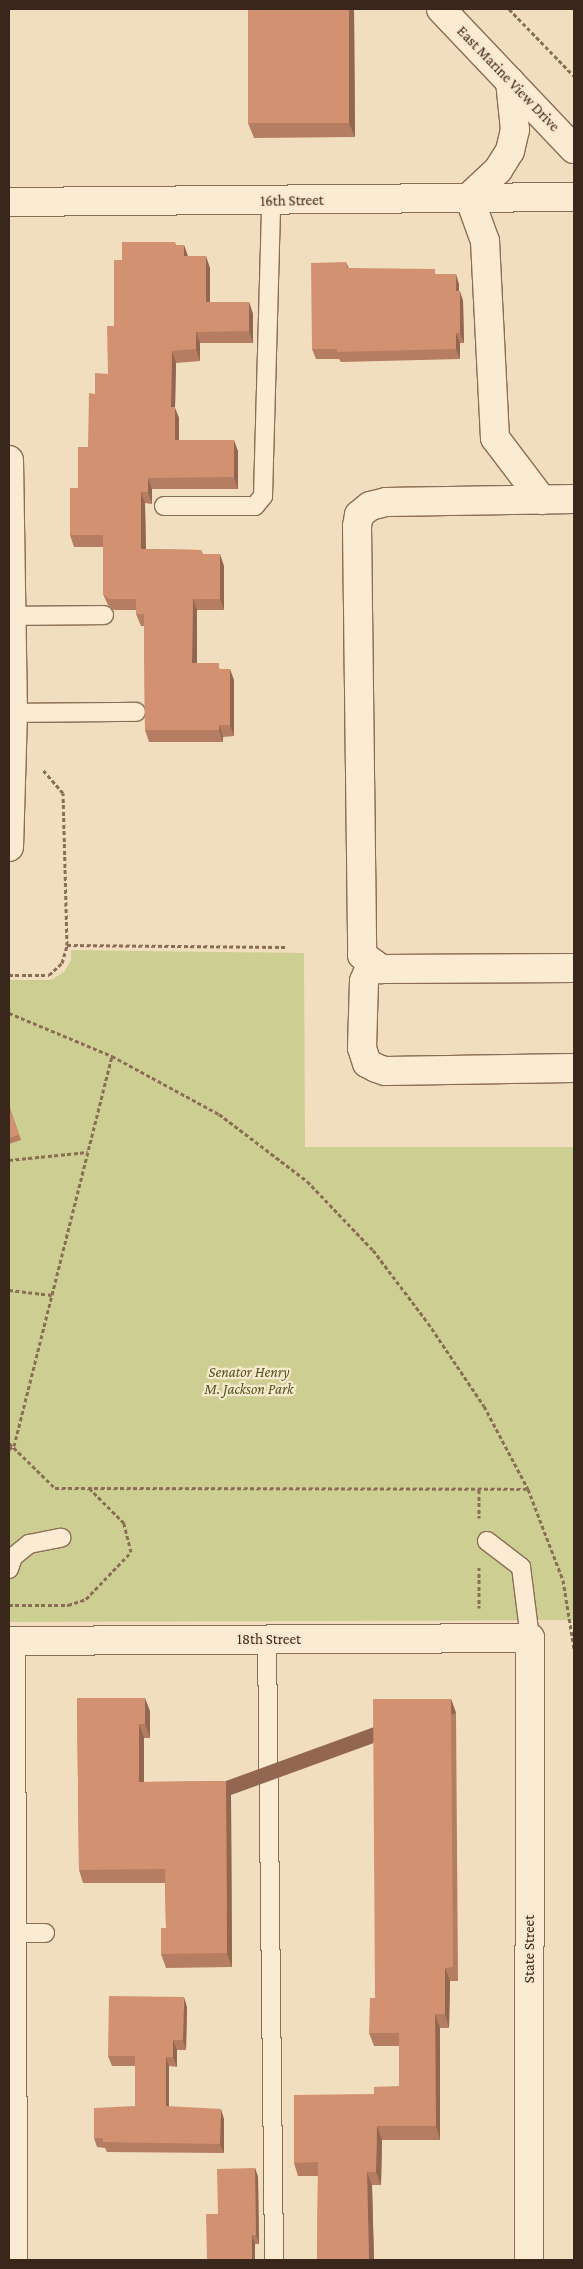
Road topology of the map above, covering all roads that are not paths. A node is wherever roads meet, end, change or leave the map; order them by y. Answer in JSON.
{"nodes":[{"id":1,"x":441,"y":9,"type":"edge"},
{"id":2,"x":510,"y":81,"type":"junction"},
{"id":3,"x":574,"y":148,"type":"edge"},
{"id":4,"x":469,"y":197,"type":"junction"},
{"id":5,"x":574,"y":197,"type":"edge"},
{"id":6,"x":271,"y":201,"type":"junction"},
{"id":7,"x":9,"y":202,"type":"edge"},
{"id":8,"x":9,"y":460,"type":"edge"},
{"id":9,"x":574,"y":499,"type":"edge"},
{"id":10,"x":542,"y":500,"type":"junction"},
{"id":11,"x":164,"y":506,"type":"dead end"},
{"id":12,"x":104,"y":615,"type":"dead end"},
{"id":13,"x":11,"y":616,"type":"junction"},
{"id":14,"x":136,"y":712,"type":"dead end"},
{"id":15,"x":13,"y":713,"type":"junction"},
{"id":16,"x":9,"y":847,"type":"edge"},
{"id":17,"x":371,"y":964,"type":"junction"},
{"id":18,"x":574,"y":968,"type":"edge"},
{"id":19,"x":574,"y":1068,"type":"edge"},
{"id":20,"x":61,"y":1538,"type":"dead end"},
{"id":21,"x":487,"y":1541,"type":"dead end"},
{"id":22,"x":9,"y":1569,"type":"edge"},
{"id":23,"x":10,"y":1636,"type":"edge"},
{"id":24,"x":530,"y":1638,"type":"junction"},
{"id":25,"x":267,"y":1640,"type":"junction"},
{"id":26,"x":11,"y":1830,"type":"edge"},
{"id":27,"x":13,"y":1933,"type":"junction"},
{"id":28,"x":45,"y":1933,"type":"dead end"},
{"id":29,"x":13,"y":2260,"type":"edge"},
{"id":30,"x":274,"y":2260,"type":"edge"},
{"id":31,"x":529,"y":2260,"type":"edge"}],
"edges":[{"from":1,"to":2,"type":"street","name":"East Marine View Drive"},
{"from":2,"to":3,"type":"street","name":"East Marine View Drive"},
{"from":2,"to":4,"type":"street"},
{"from":4,"to":5,"type":"street","name":"16th Street"},
{"from":4,"to":6,"type":"street","name":"16th Street"},
{"from":4,"to":10,"type":"street"},
{"from":6,"to":7,"type":"street","name":"16th Street"},
{"from":6,"to":11,"type":"lane"},
{"from":8,"to":13,"type":"street"},
{"from":9,"to":10,"type":"street"},
{"from":10,"to":17,"type":"street"},
{"from":12,"to":13,"type":"lane"},
{"from":13,"to":15,"type":"street"},
{"from":14,"to":15,"type":"lane"},
{"from":15,"to":16,"type":"street"},
{"from":17,"to":18,"type":"street"},
{"from":17,"to":19,"type":"street"},
{"from":20,"to":22,"type":"lane"},
{"from":21,"to":24,"type":"lane"},
{"from":23,"to":25,"type":"street","name":"18th Street"},
{"from":23,"to":26,"type":"street"},
{"from":24,"to":25,"type":"street","name":"18th Street"},
{"from":24,"to":31,"type":"street","name":"State Street"},
{"from":25,"to":30,"type":"lane"},
{"from":26,"to":27,"type":"street"},
{"from":27,"to":28,"type":"lane"},
{"from":27,"to":29,"type":"street"}]}
